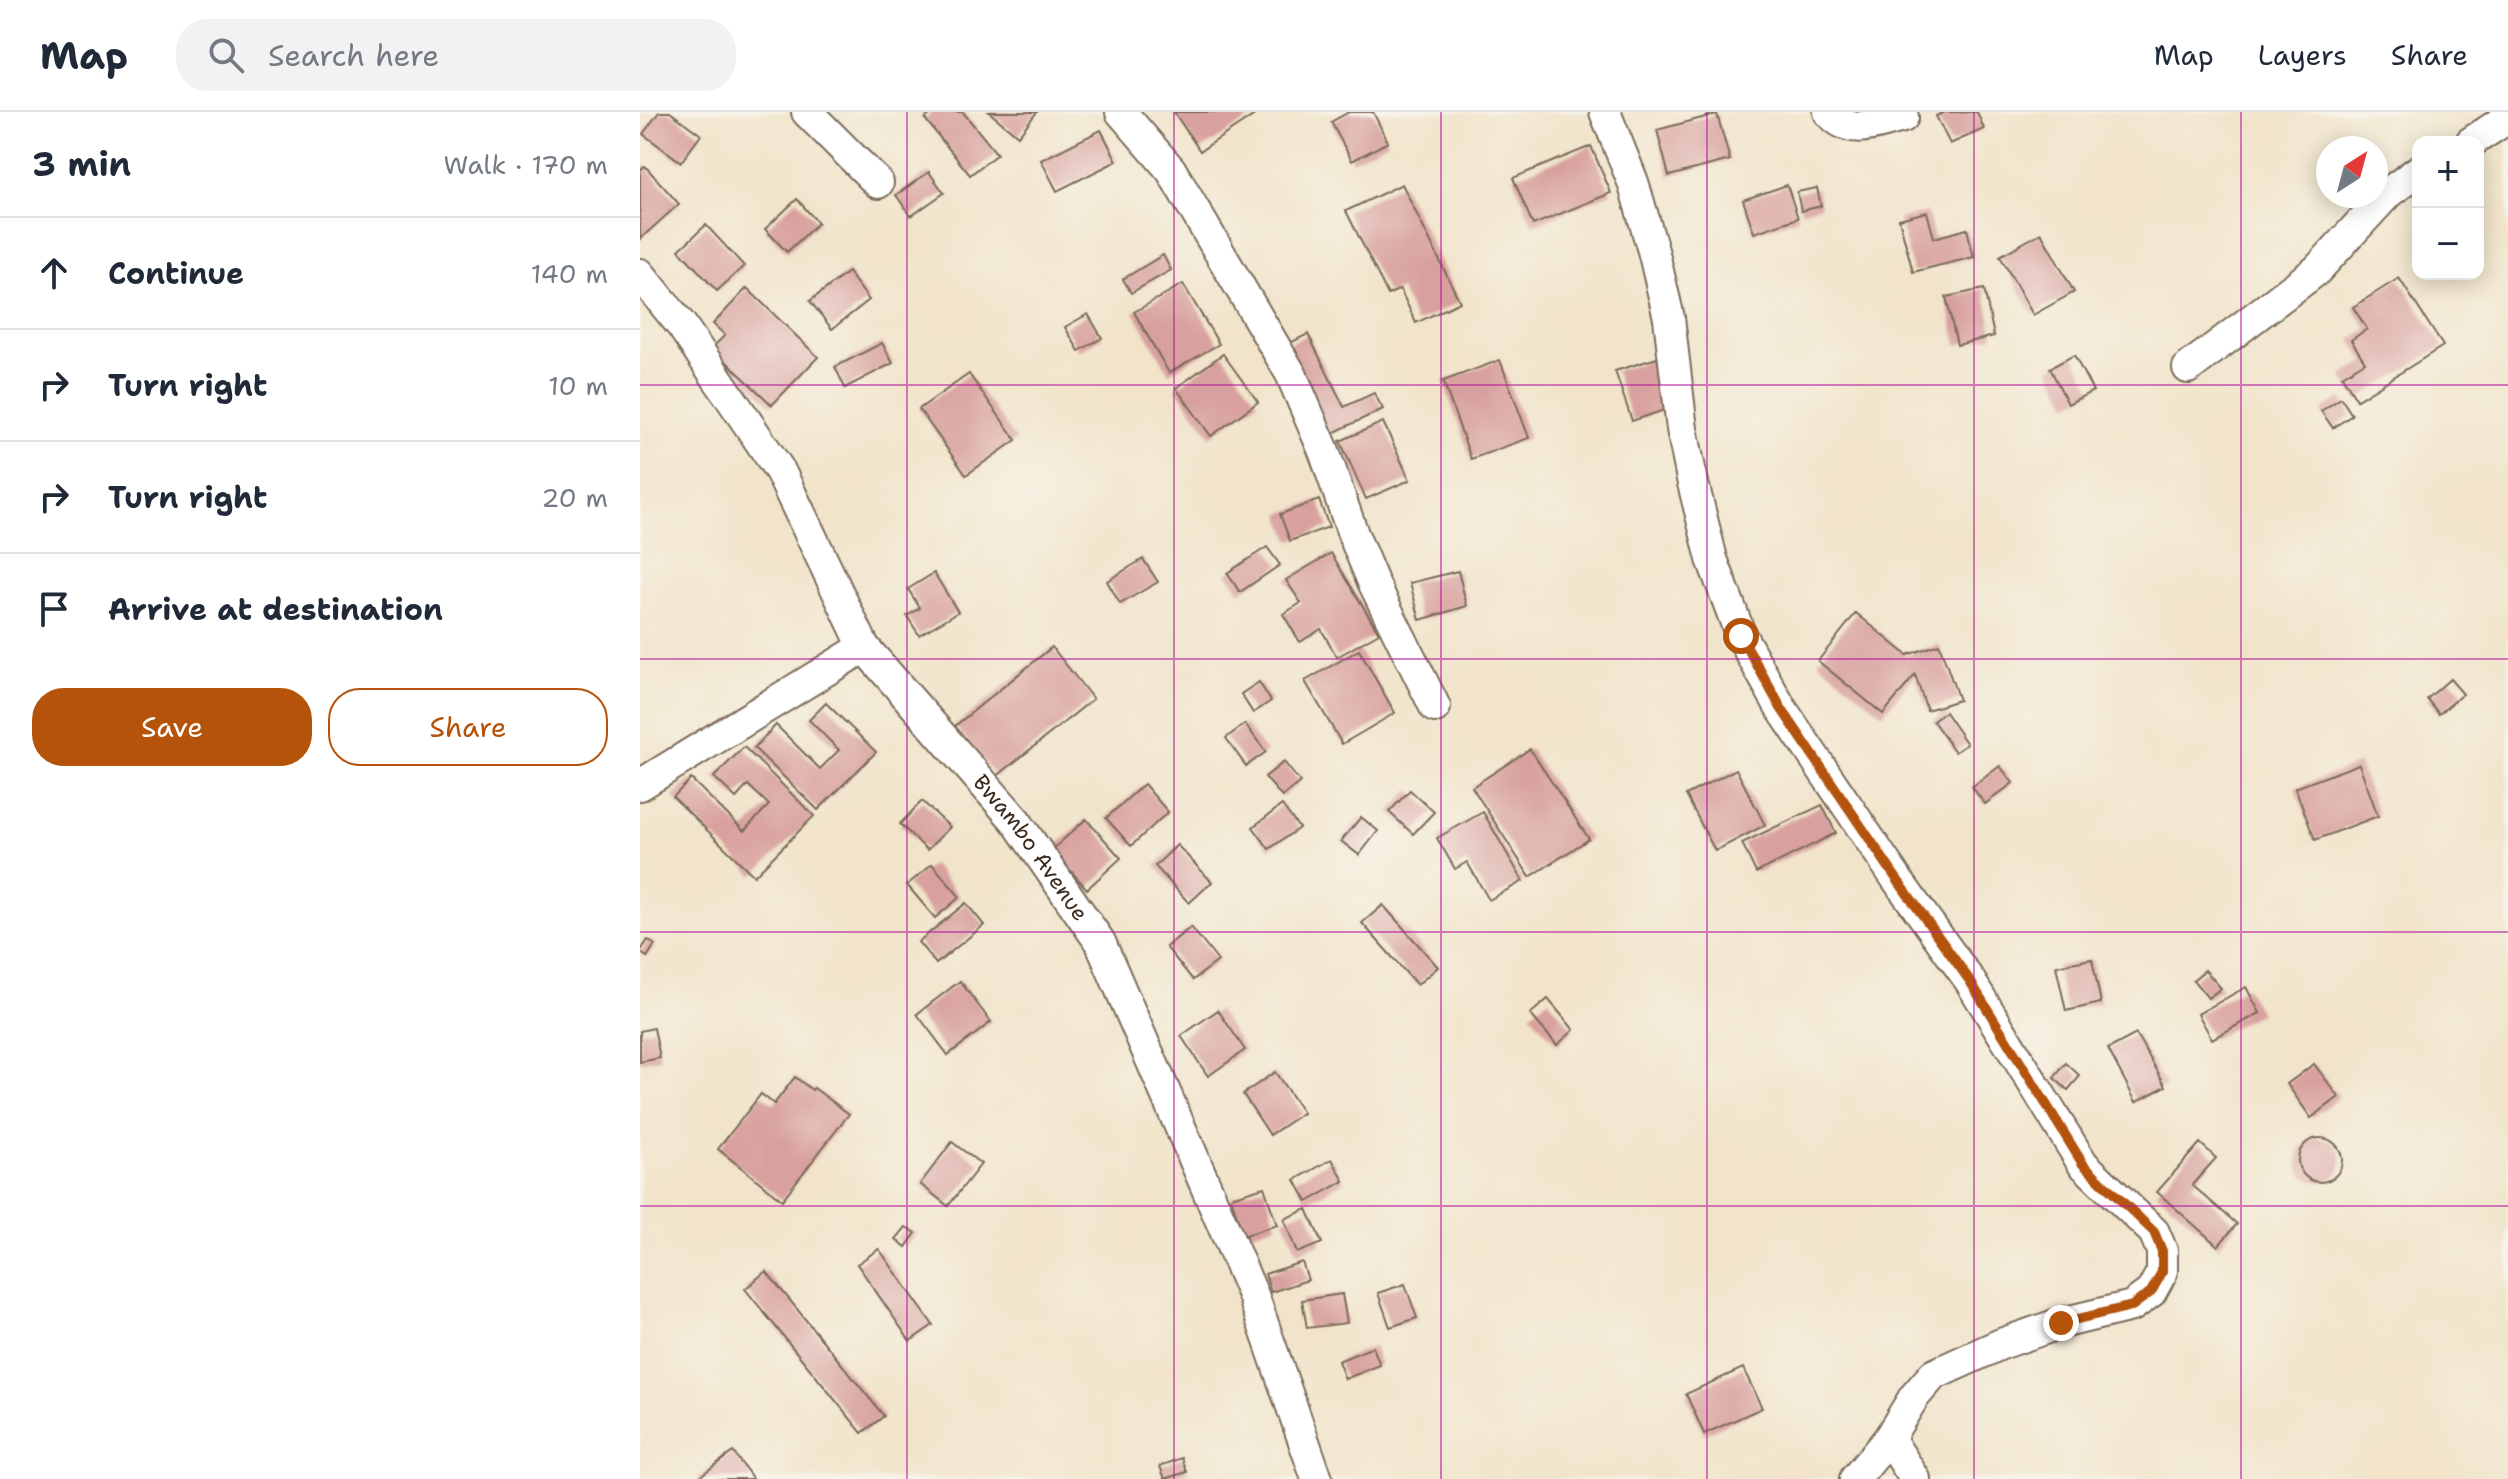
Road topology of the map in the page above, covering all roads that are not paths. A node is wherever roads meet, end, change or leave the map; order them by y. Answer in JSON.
{"nodes":[{"id":1,"x":807,"y":112,"type":"edge"},
{"id":2,"x":1121,"y":112,"type":"edge"},
{"id":3,"x":1605,"y":112,"type":"edge"},
{"id":4,"x":1829,"y":112,"type":"edge"},
{"id":5,"x":1903,"y":117,"type":"dead end"},
{"id":6,"x":2508,"y":118,"type":"edge"},
{"id":7,"x":2480,"y":136,"type":"edge"},
{"id":8,"x":2412,"y":175,"type":"edge"},
{"id":9,"x":878,"y":183,"type":"dead end"},
{"id":10,"x":640,"y":274,"type":"edge"},
{"id":11,"x":2188,"y":368,"type":"dead end"},
{"id":12,"x":864,"y":647,"type":"junction"},
{"id":13,"x":1435,"y":707,"type":"dead end"},
{"id":14,"x":640,"y":785,"type":"edge"},
{"id":15,"x":1889,"y":1438,"type":"junction"},
{"id":16,"x":1317,"y":1479,"type":"edge"},
{"id":17,"x":1855,"y":1479,"type":"edge"},
{"id":18,"x":1915,"y":1479,"type":"edge"}],
"edges":[{"from":1,"to":9,"type":"street"},
{"from":2,"to":13,"type":"street"},
{"from":3,"to":15,"type":"street"},
{"from":4,"to":5,"type":"street"},
{"from":6,"to":7,"type":"street"},
{"from":8,"to":11,"type":"street"},
{"from":10,"to":12,"type":"street","name":"Bwambo Avenue"},
{"from":12,"to":14,"type":"street"},
{"from":12,"to":16,"type":"street","name":"Bwambo Avenue"},
{"from":15,"to":17,"type":"street"},
{"from":15,"to":18,"type":"street"}]}
